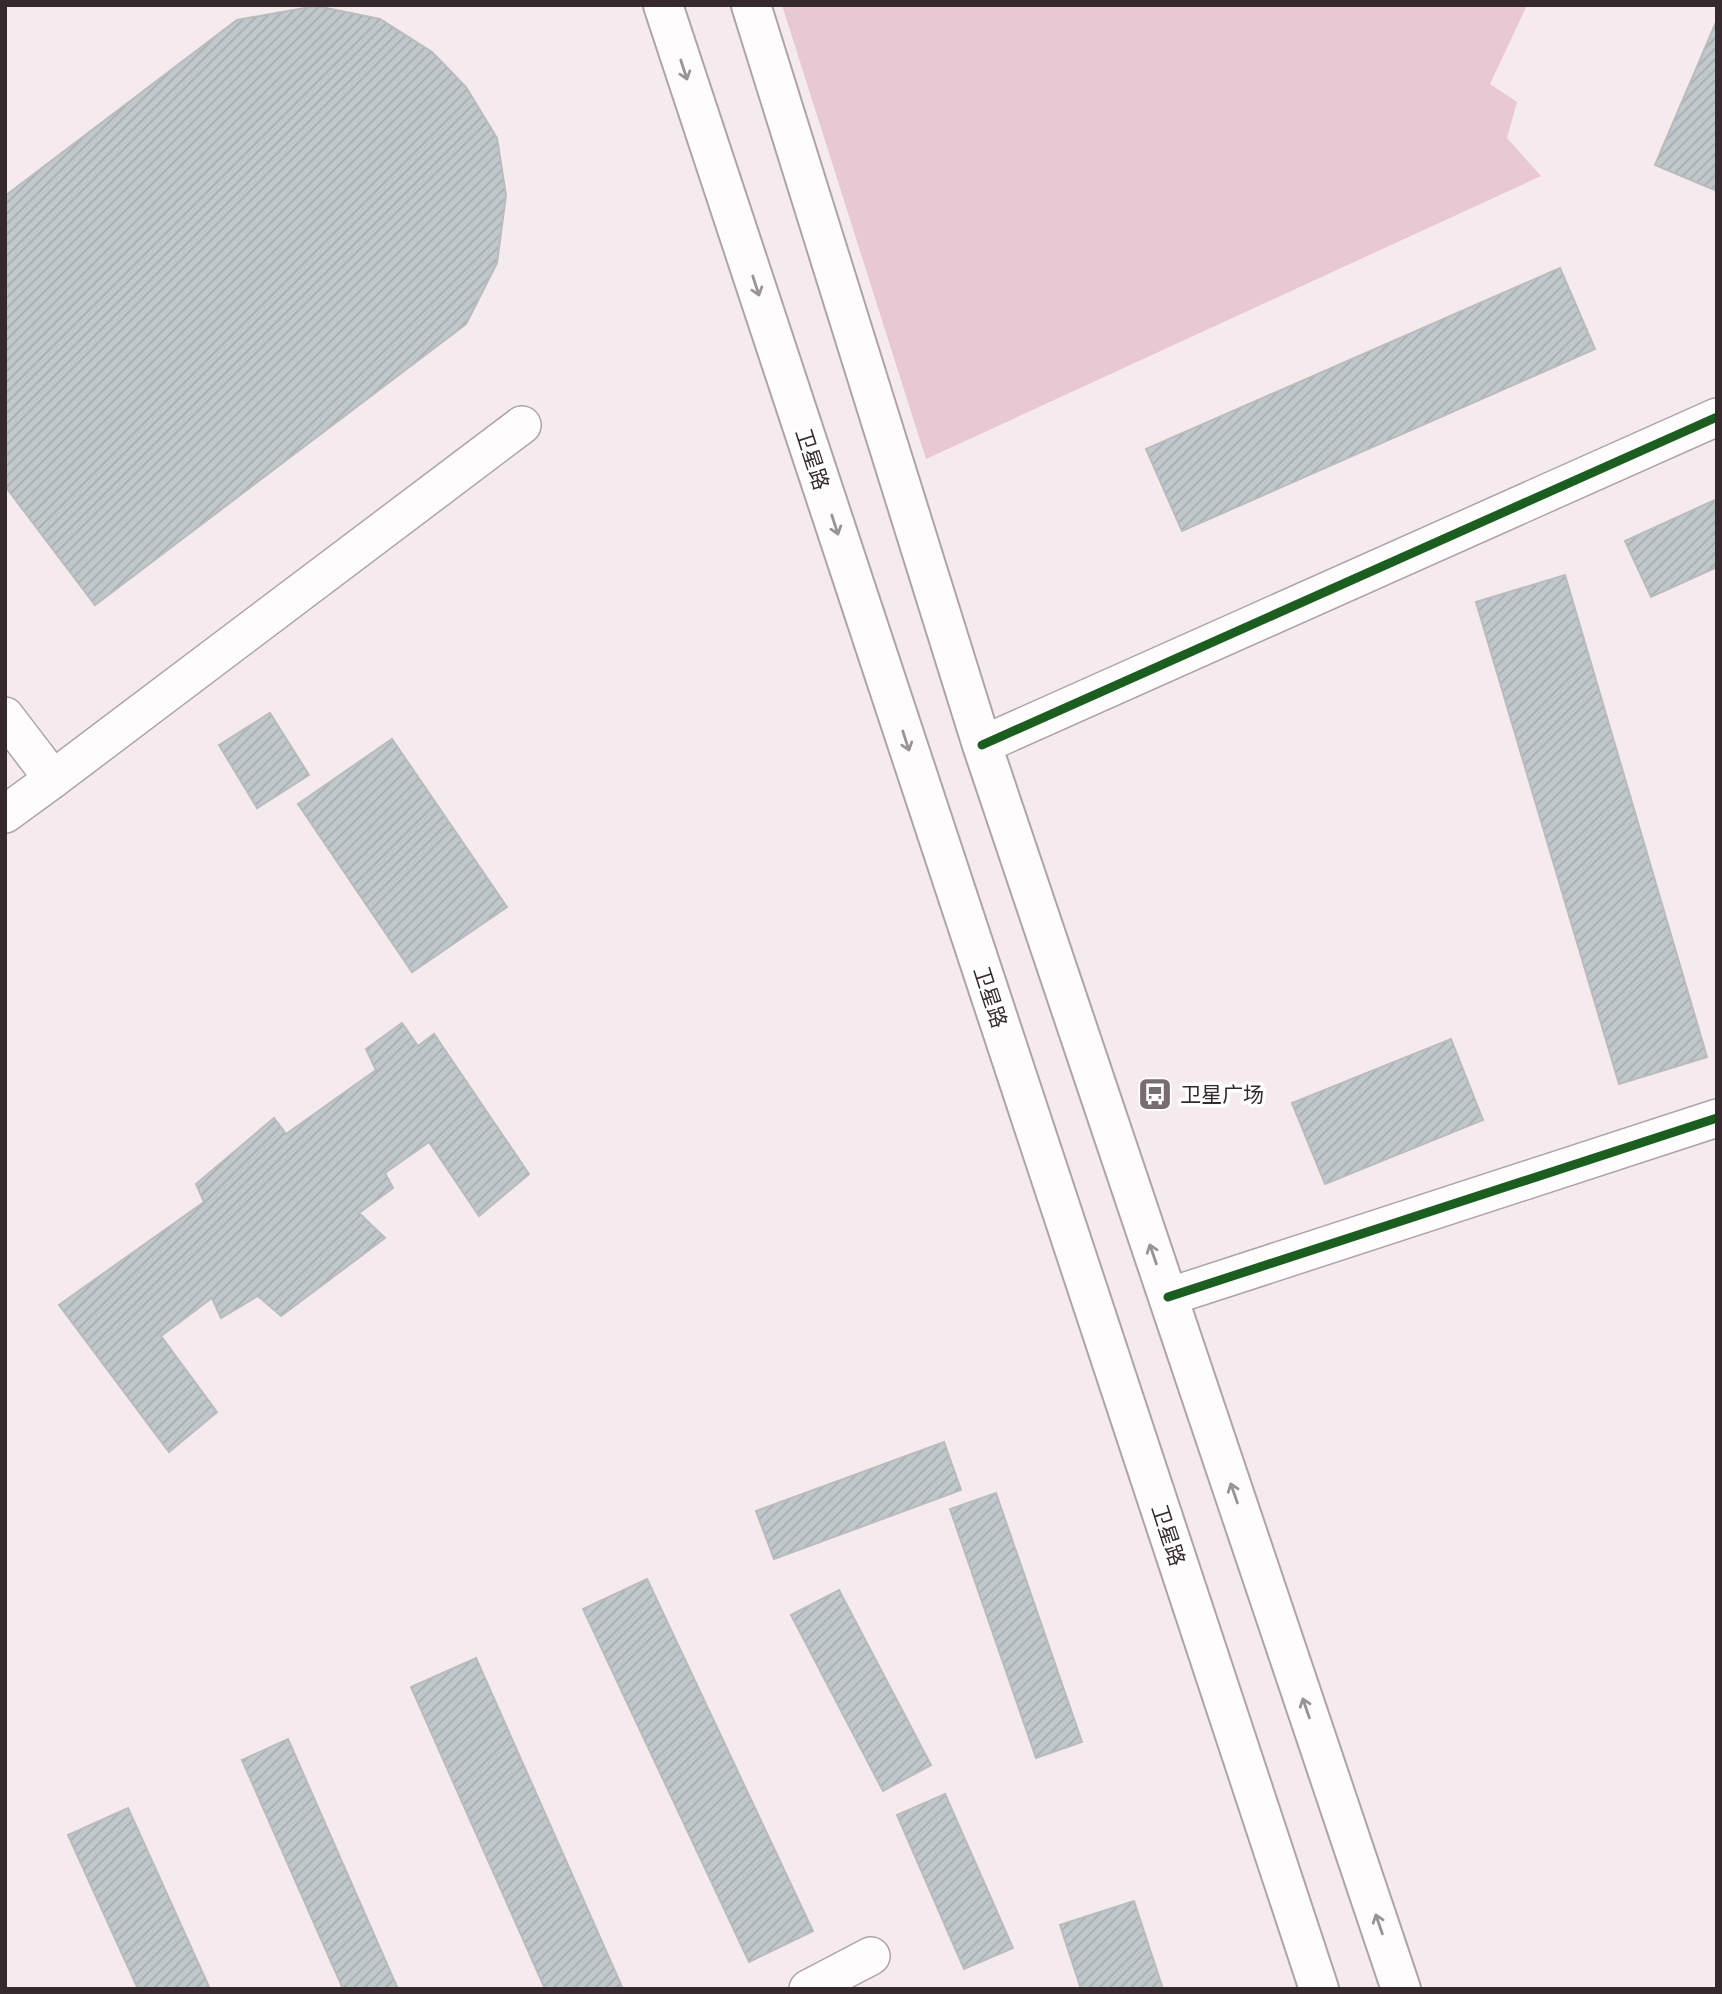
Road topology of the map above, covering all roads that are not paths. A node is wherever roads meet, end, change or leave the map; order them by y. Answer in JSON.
{"nodes":[{"id":1,"x":663,"y":5,"type":"edge"},
{"id":2,"x":751,"y":5,"type":"edge"},
{"id":3,"x":1717,"y":417,"type":"edge"},
{"id":4,"x":522,"y":425,"type":"dead end"},
{"id":5,"x":5,"y":716,"type":"edge"},
{"id":6,"x":982,"y":745,"type":"junction"},
{"id":7,"x":53,"y":779,"type":"junction"},
{"id":8,"x":5,"y":814,"type":"edge"},
{"id":9,"x":1717,"y":1118,"type":"edge"},
{"id":10,"x":1168,"y":1297,"type":"junction"},
{"id":11,"x":871,"y":1956,"type":"dead end"},
{"id":12,"x":807,"y":1989,"type":"edge"},
{"id":13,"x":1319,"y":1989,"type":"edge"},
{"id":14,"x":1401,"y":1989,"type":"edge"}],
"edges":[{"from":1,"to":13,"type":"main road","name":"卫星路","one_way":true},
{"from":2,"to":6,"type":"main road"},
{"from":3,"to":6,"type":"street"},
{"from":4,"to":7,"type":"street"},
{"from":5,"to":7,"type":"street"},
{"from":10,"to":6,"type":"main road","one_way":true},
{"from":7,"to":8,"type":"street"},
{"from":9,"to":10,"type":"street"},
{"from":14,"to":10,"type":"main road","one_way":true},
{"from":11,"to":12,"type":"street"}]}
